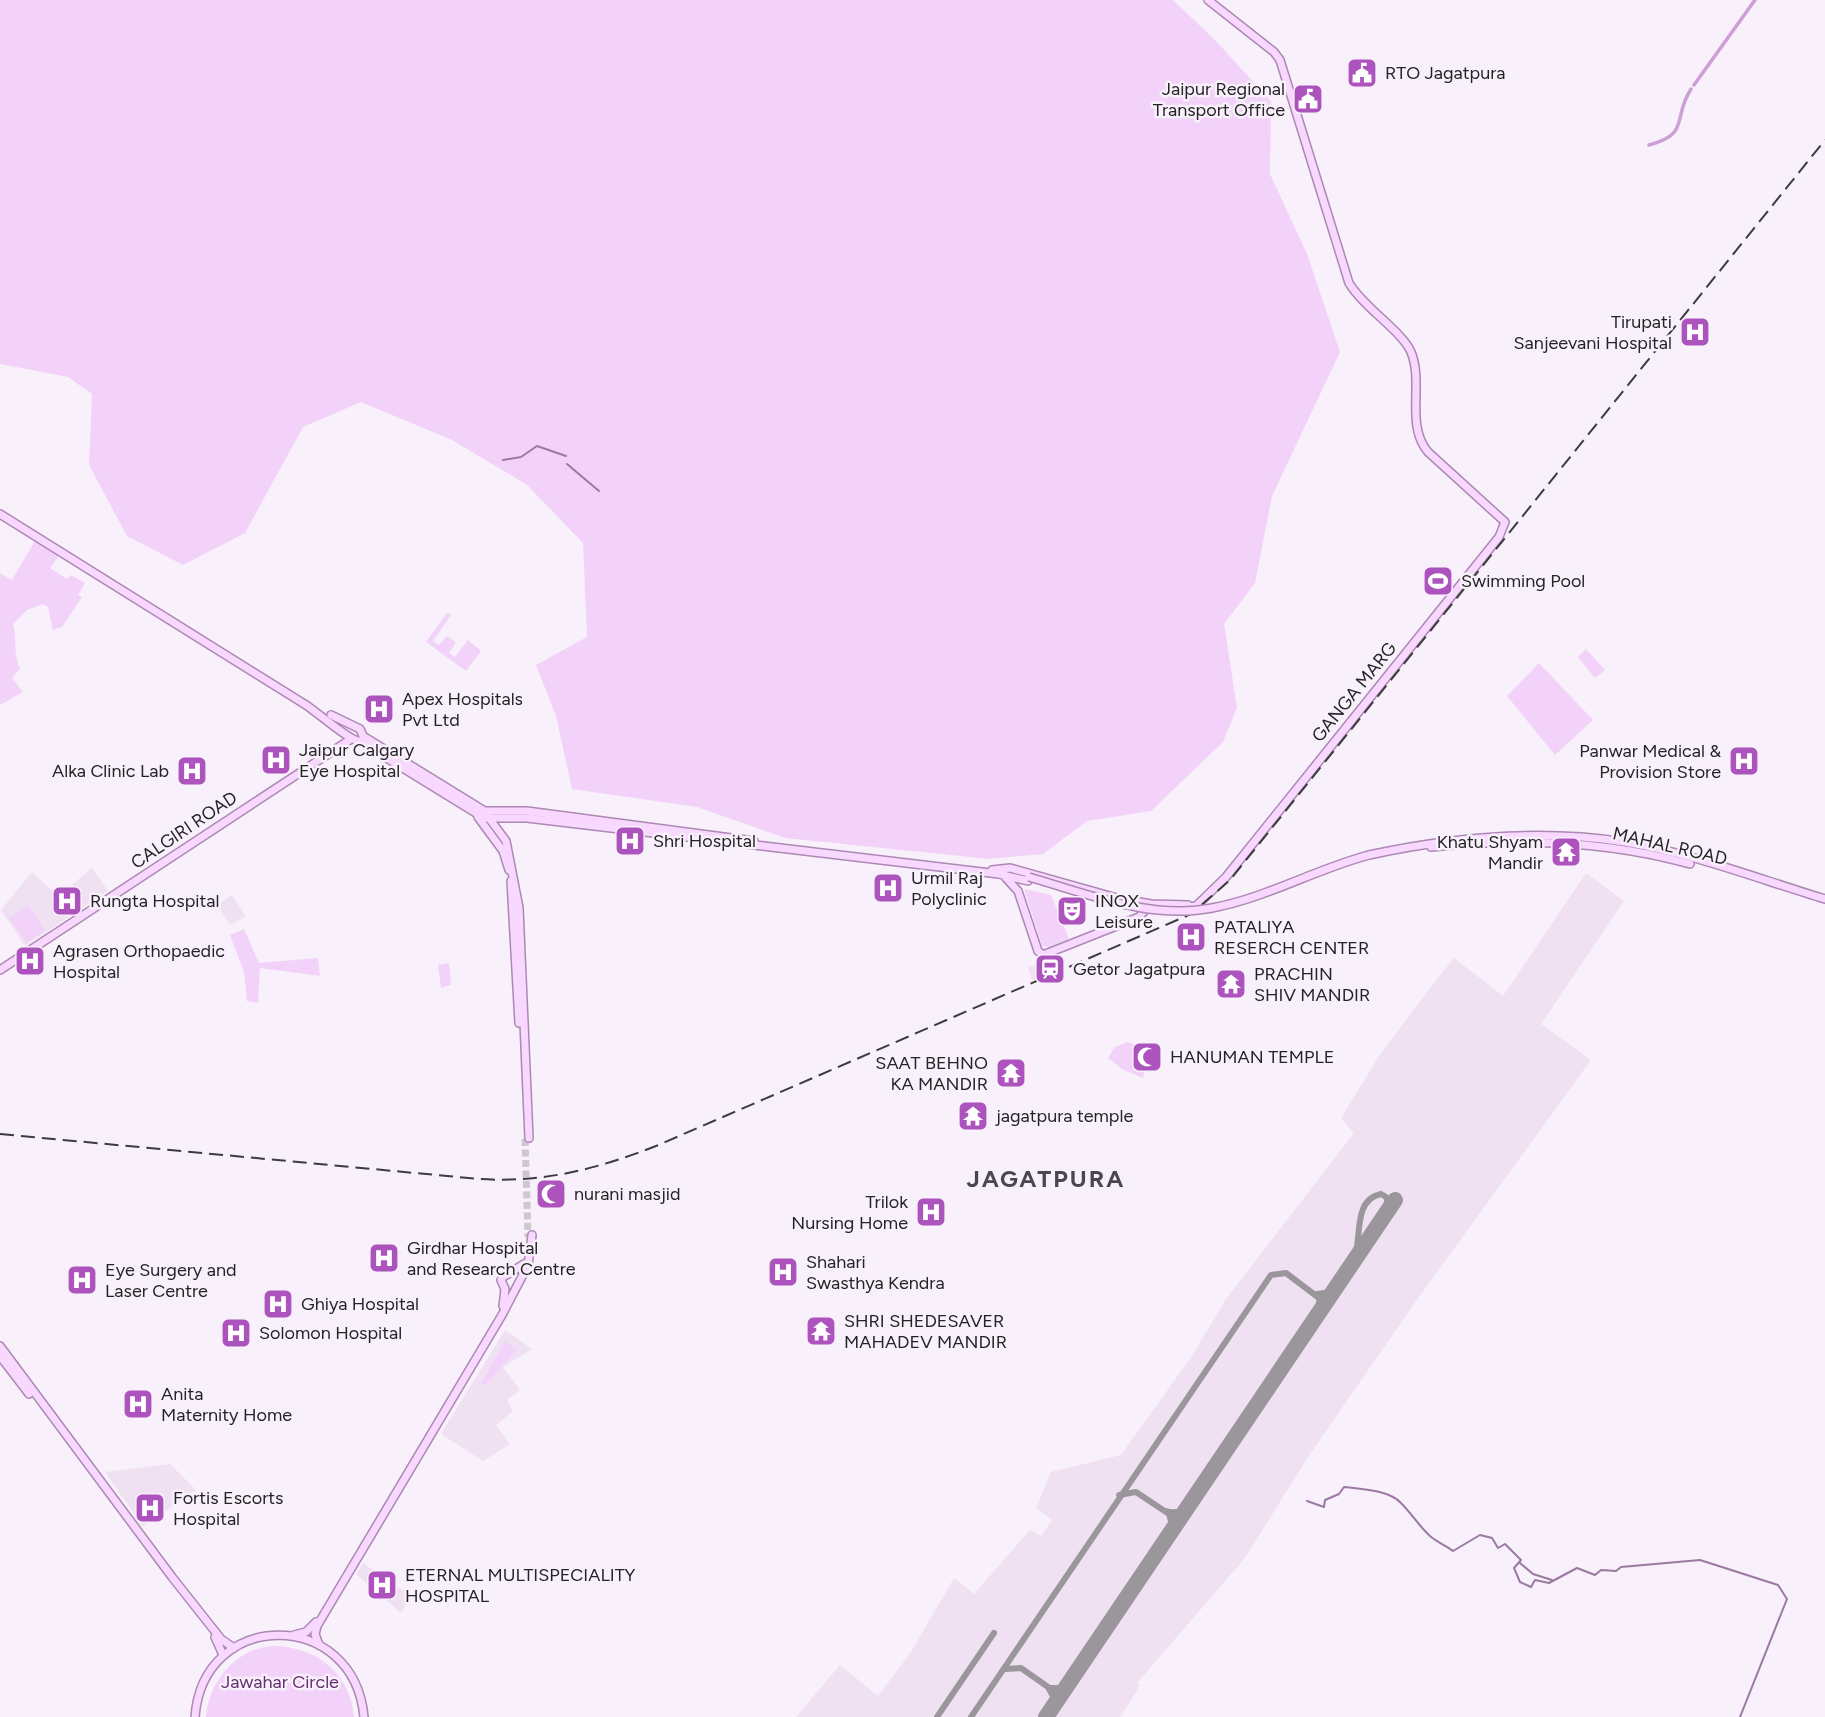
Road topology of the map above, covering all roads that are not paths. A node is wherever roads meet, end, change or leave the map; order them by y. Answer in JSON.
{"nodes":[{"id":1,"x":1208,"y":0,"type":"edge"},
{"id":2,"x":0,"y":512,"type":"edge"},
{"id":3,"x":351,"y":734,"type":"junction"},
{"id":4,"x":527,"y":815,"type":"junction"},
{"id":5,"x":488,"y":816,"type":"junction"},
{"id":6,"x":513,"y":818,"type":"junction"},
{"id":7,"x":504,"y":836,"type":"junction"},
{"id":8,"x":998,"y":872,"type":"junction"},
{"id":9,"x":1028,"y":880,"type":"junction"},
{"id":10,"x":1825,"y":902,"type":"edge"},
{"id":11,"x":1149,"y":906,"type":"junction"},
{"id":12,"x":0,"y":968,"type":"edge"},
{"id":13,"x":527,"y":1115,"type":"junction"},
{"id":14,"x":527,"y":1139,"type":"tunnel mouth"},
{"id":15,"x":524,"y":1264,"type":"junction"},
{"id":16,"x":503,"y":1306,"type":"junction"},
{"id":17,"x":0,"y":1346,"type":"edge"},
{"id":18,"x":0,"y":1356,"type":"edge"},
{"id":19,"x":294,"y":1635,"type":"junction"},
{"id":20,"x":221,"y":1643,"type":"junction"},
{"id":21,"x":319,"y":1645,"type":"junction"},
{"id":22,"x":234,"y":1648,"type":"junction"},
{"id":23,"x":223,"y":1655,"type":"junction"},
{"id":24,"x":195,"y":1717,"type":"edge"},
{"id":25,"x":364,"y":1717,"type":"edge"}],
"edges":[{"from":1,"to":11,"type":"main road","name":"GANGA MARG"},
{"from":2,"to":3,"type":"main road"},
{"from":3,"to":5,"type":"main road"},
{"from":3,"to":5,"type":"main road"},
{"from":3,"to":12,"type":"main road","name":"CALGIRI ROAD"},
{"from":4,"to":5,"type":"main road"},
{"from":4,"to":6,"type":"main road"},
{"from":4,"to":8,"type":"main road"},
{"from":5,"to":6,"type":"main road"},
{"from":5,"to":7,"type":"main road"},
{"from":5,"to":13,"type":"main road"},
{"from":6,"to":7,"type":"main road"},
{"from":7,"to":13,"type":"main road"},
{"from":8,"to":9,"type":"main road","name":"MAHAL ROAD"},
{"from":8,"to":11,"type":"main road"},
{"from":8,"to":11,"type":"main road"},
{"from":9,"to":10,"type":"main road","name":"MAHAL ROAD","bridge":true},
{"from":9,"to":11,"type":"main road"},
{"from":13,"to":14,"type":"main road"},
{"from":15,"to":16,"type":"main road"},
{"from":15,"to":16,"type":"main road"},
{"from":15,"to":21,"type":"main road"},
{"from":16,"to":19,"type":"main road"},
{"from":17,"to":20,"type":"main road"},
{"from":18,"to":20,"type":"main road"},
{"from":19,"to":21,"type":"main road"},
{"from":19,"to":22,"type":"main road"},
{"from":20,"to":22,"type":"main road"},
{"from":20,"to":23,"type":"main road"},
{"from":21,"to":25,"type":"main road"},
{"from":22,"to":23,"type":"main road"},
{"from":23,"to":24,"type":"main road"}]}
